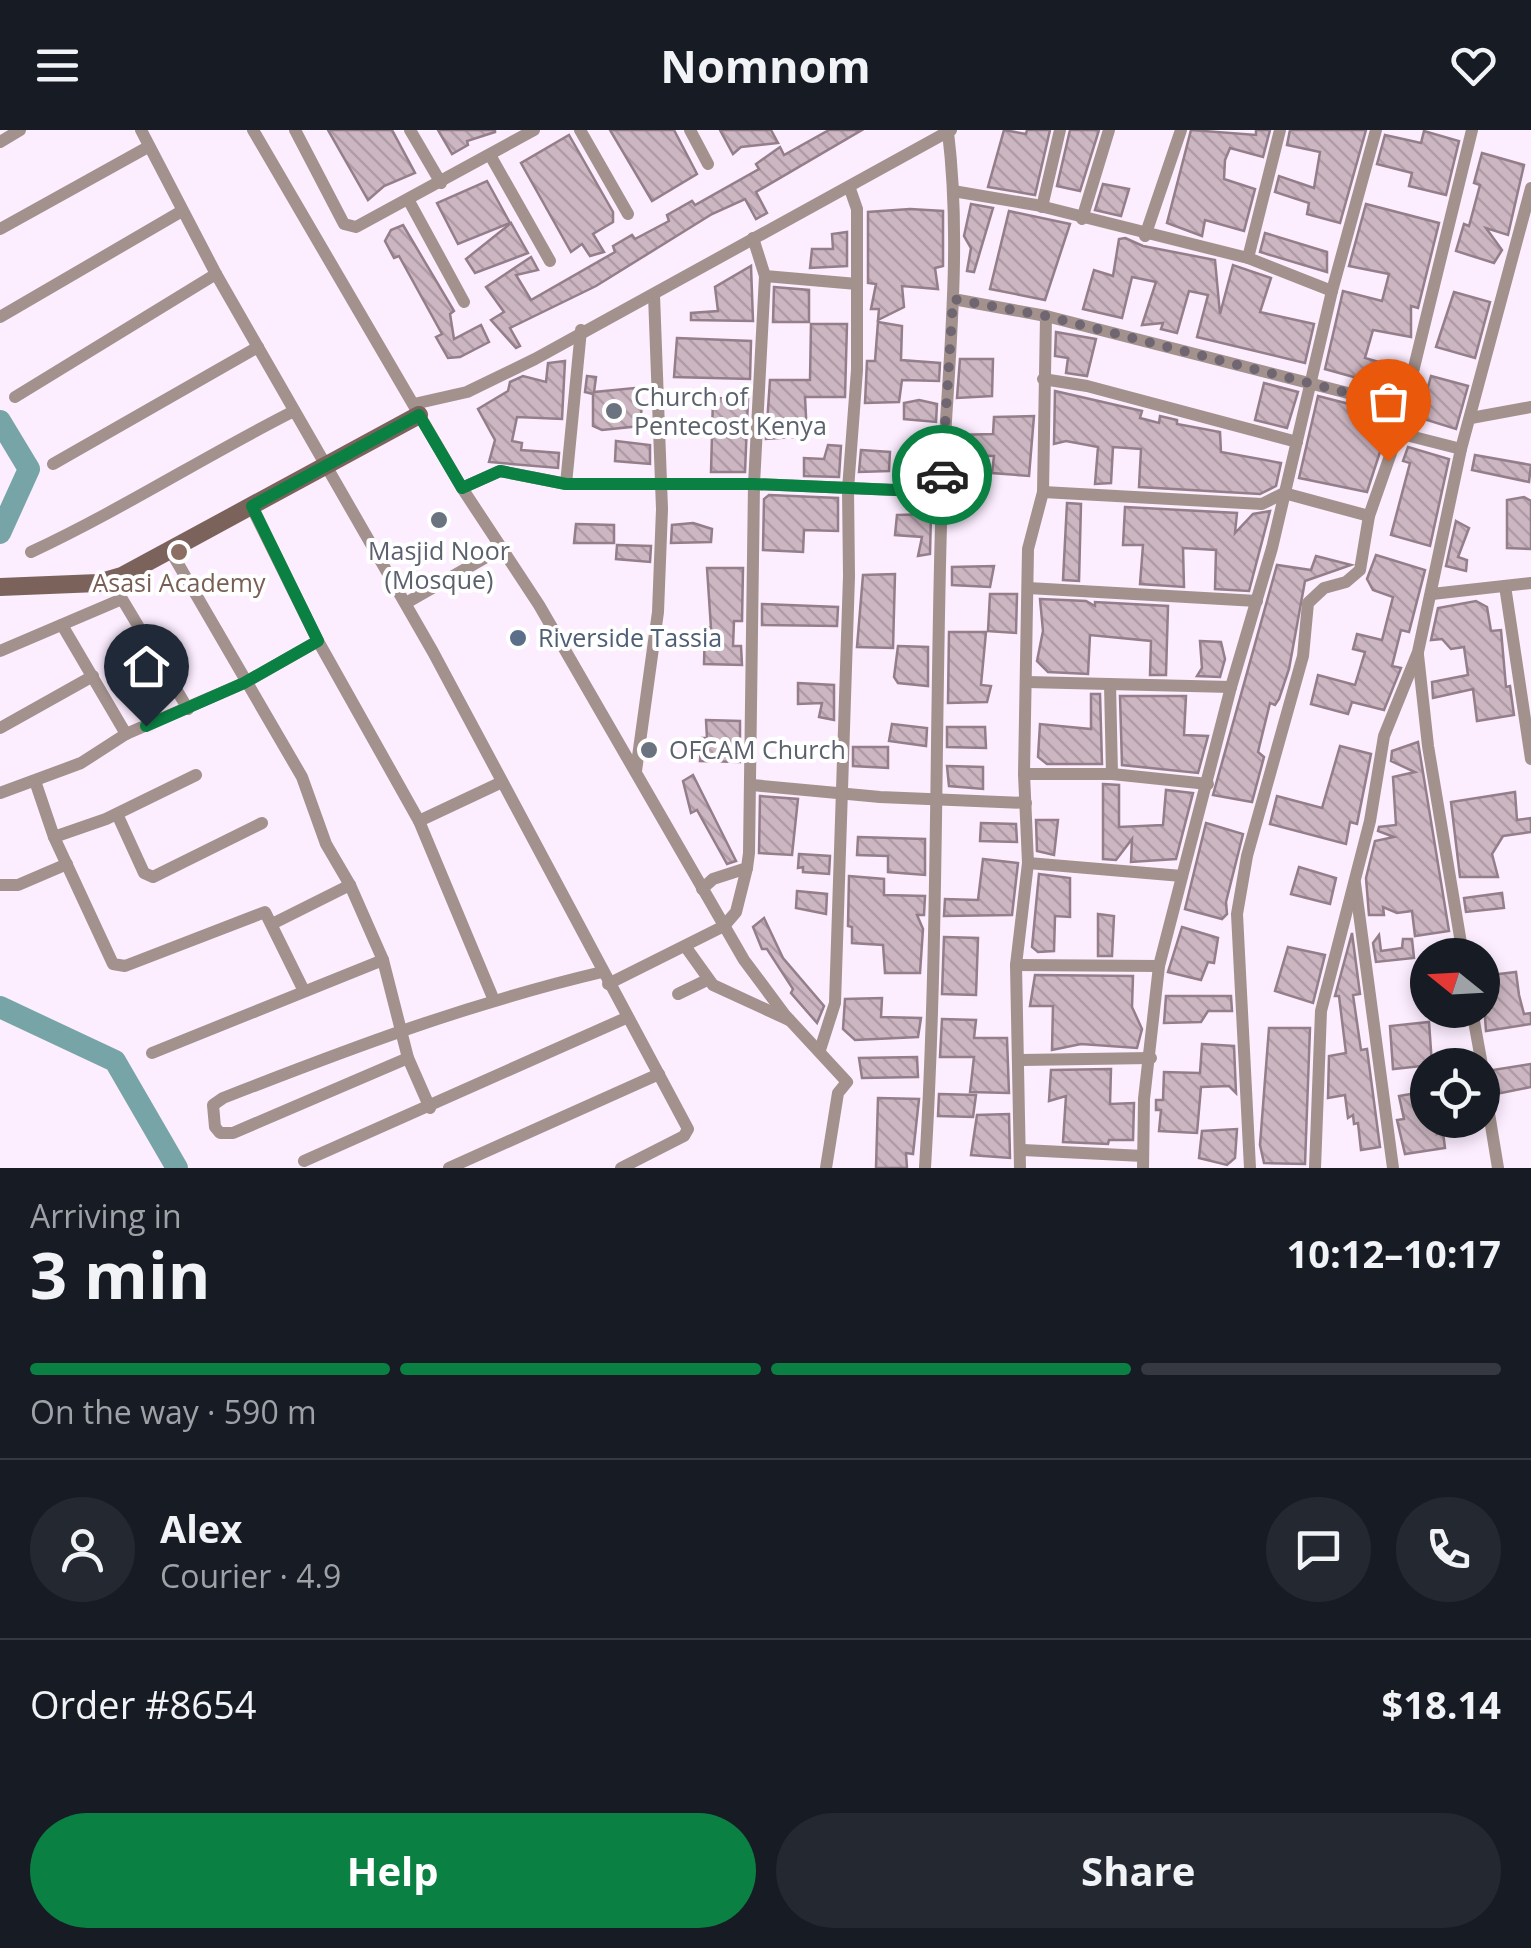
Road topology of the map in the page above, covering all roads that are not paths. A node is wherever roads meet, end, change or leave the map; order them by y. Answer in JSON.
{"nodes":[{"id":1,"x":141,"y":130,"type":"edge"},
{"id":2,"x":253,"y":130,"type":"edge"},
{"id":3,"x":295,"y":130,"type":"edge"},
{"id":4,"x":410,"y":130,"type":"edge"},
{"id":5,"x":580,"y":130,"type":"edge"},
{"id":6,"x":690,"y":130,"type":"edge"},
{"id":7,"x":1060,"y":130,"type":"edge"},
{"id":8,"x":1109,"y":130,"type":"edge"},
{"id":9,"x":1182,"y":130,"type":"edge"},
{"id":10,"x":1280,"y":130,"type":"edge"},
{"id":11,"x":1376,"y":130,"type":"edge"},
{"id":12,"x":1472,"y":130,"type":"edge"},
{"id":13,"x":949,"y":131,"type":"edge"},
{"id":14,"x":525,"y":132,"type":"edge"},
{"id":15,"x":148,"y":147,"type":"junction"},
{"id":16,"x":490,"y":155,"type":"junction"},
{"id":17,"x":708,"y":164,"type":"dead end"},
{"id":18,"x":440,"y":183,"type":"junction"},
{"id":19,"x":850,"y":188,"type":"junction"},
{"id":20,"x":1531,"y":188,"type":"edge"},
{"id":21,"x":952,"y":191,"type":"junction"},
{"id":22,"x":409,"y":201,"type":"junction"},
{"id":23,"x":1042,"y":207,"type":"junction"},
{"id":24,"x":182,"y":211,"type":"junction"},
{"id":25,"x":628,"y":214,"type":"dead end"},
{"id":26,"x":1082,"y":219,"type":"junction"},
{"id":27,"x":0,"y":229,"type":"edge"},
{"id":28,"x":1146,"y":236,"type":"junction"},
{"id":29,"x":752,"y":238,"type":"junction"},
{"id":30,"x":1248,"y":258,"type":"junction"},
{"id":31,"x":550,"y":261,"type":"dead end"},
{"id":32,"x":216,"y":274,"type":"junction"},
{"id":33,"x":765,"y":276,"type":"junction"},
{"id":34,"x":858,"y":284,"type":"junction"},
{"id":35,"x":1332,"y":290,"type":"junction"},
{"id":36,"x":654,"y":295,"type":"junction"},
{"id":37,"x":953,"y":299,"type":"junction"},
{"id":38,"x":464,"y":302,"type":"dead end"},
{"id":39,"x":1046,"y":316,"type":"junction"},
{"id":40,"x":0,"y":317,"type":"edge"},
{"id":41,"x":580,"y":330,"type":"junction"},
{"id":42,"x":258,"y":347,"type":"junction"},
{"id":43,"x":1043,"y":378,"type":"junction"},
{"id":44,"x":1314,"y":383,"type":"junction"},
{"id":45,"x":15,"y":397,"type":"dead end"},
{"id":46,"x":1531,"y":406,"type":"edge"},
{"id":47,"x":1403,"y":407,"type":"junction"},
{"id":48,"x":417,"y":410,"type":"junction"},
{"id":49,"x":294,"y":411,"type":"junction"},
{"id":50,"x":1471,"y":418,"type":"junction"},
{"id":51,"x":1398,"y":433,"type":"junction"},
{"id":52,"x":1297,"y":442,"type":"junction"},
{"id":53,"x":1461,"y":449,"type":"junction"},
{"id":54,"x":52,"y":464,"type":"dead end"},
{"id":55,"x":327,"y":464,"type":"junction"},
{"id":56,"x":662,"y":483,"type":"junction"},
{"id":57,"x":566,"y":484,"type":"junction"},
{"id":58,"x":754,"y":484,"type":"junction"},
{"id":59,"x":462,"y":488,"type":"junction"},
{"id":60,"x":848,"y":489,"type":"junction"},
{"id":61,"x":942,"y":492,"type":"junction"},
{"id":62,"x":1043,"y":492,"type":"junction"},
{"id":63,"x":1284,"y":493,"type":"junction"},
{"id":64,"x":252,"y":506,"type":"junction"},
{"id":65,"x":1369,"y":516,"type":"junction"},
{"id":66,"x":502,"y":548,"type":"junction"},
{"id":67,"x":170,"y":550,"type":"junction"},
{"id":68,"x":30,"y":552,"type":"dead end"},
{"id":69,"x":1531,"y":584,"type":"edge"},
{"id":70,"x":1505,"y":586,"type":"junction"},
{"id":71,"x":6,"y":587,"type":"edge"},
{"id":72,"x":1028,"y":588,"type":"junction"},
{"id":73,"x":1432,"y":594,"type":"junction"},
{"id":74,"x":1257,"y":600,"type":"junction"},
{"id":75,"x":406,"y":604,"type":"junction"},
{"id":76,"x":62,"y":625,"type":"junction"},
{"id":77,"x":318,"y":641,"type":"junction"},
{"id":78,"x":0,"y":650,"type":"edge"},
{"id":79,"x":1418,"y":652,"type":"junction"},
{"id":80,"x":94,"y":676,"type":"junction"},
{"id":81,"x":1026,"y":682,"type":"junction"},
{"id":82,"x":244,"y":683,"type":"junction"},
{"id":83,"x":1110,"y":684,"type":"junction"},
{"id":84,"x":1230,"y":687,"type":"junction"},
{"id":85,"x":188,"y":709,"type":"junction"},
{"id":86,"x":0,"y":728,"type":"edge"},
{"id":87,"x":126,"y":734,"type":"junction"},
{"id":88,"x":1531,"y":759,"type":"edge"},
{"id":89,"x":636,"y":771,"type":"junction"},
{"id":90,"x":196,"y":774,"type":"dead end"},
{"id":91,"x":1024,"y":774,"type":"junction"},
{"id":92,"x":1112,"y":774,"type":"junction"},
{"id":93,"x":35,"y":781,"type":"junction"},
{"id":94,"x":502,"y":782,"type":"junction"},
{"id":95,"x":1208,"y":784,"type":"junction"},
{"id":96,"x":752,"y":785,"type":"junction"},
{"id":97,"x":843,"y":792,"type":"junction"},
{"id":98,"x":0,"y":793,"type":"edge"},
{"id":99,"x":935,"y":799,"type":"junction"},
{"id":100,"x":1026,"y":804,"type":"junction"},
{"id":101,"x":117,"y":814,"type":"junction"},
{"id":102,"x":420,"y":821,"type":"junction"},
{"id":103,"x":262,"y":823,"type":"dead end"},
{"id":104,"x":54,"y":837,"type":"junction"},
{"id":105,"x":1028,"y":863,"type":"junction"},
{"id":106,"x":67,"y":864,"type":"junction"},
{"id":107,"x":748,"y":868,"type":"junction"},
{"id":108,"x":1182,"y":876,"type":"junction"},
{"id":109,"x":1354,"y":876,"type":"junction"},
{"id":110,"x":0,"y":885,"type":"edge"},
{"id":111,"x":350,"y":886,"type":"junction"},
{"id":112,"x":702,"y":888,"type":"junction"},
{"id":113,"x":274,"y":923,"type":"junction"},
{"id":114,"x":724,"y":926,"type":"junction"},
{"id":115,"x":1460,"y":938,"type":"edge"},
{"id":116,"x":684,"y":946,"type":"junction"},
{"id":117,"x":382,"y":960,"type":"junction"},
{"id":118,"x":1016,"y":965,"type":"junction"},
{"id":119,"x":1159,"y":966,"type":"junction"},
{"id":120,"x":605,"y":978,"type":"junction"},
{"id":121,"x":707,"y":980,"type":"junction"},
{"id":122,"x":303,"y":989,"type":"junction"},
{"id":123,"x":678,"y":994,"type":"dead end"},
{"id":124,"x":492,"y":998,"type":"junction"},
{"id":125,"x":626,"y":1018,"type":"junction"},
{"id":126,"x":790,"y":1020,"type":"junction"},
{"id":127,"x":401,"y":1028,"type":"junction"},
{"id":128,"x":820,"y":1050,"type":"junction"},
{"id":129,"x":152,"y":1053,"type":"dead end"},
{"id":130,"x":408,"y":1058,"type":"junction"},
{"id":131,"x":1151,"y":1058,"type":"junction"},
{"id":132,"x":1022,"y":1060,"type":"junction"},
{"id":133,"x":659,"y":1074,"type":"junction"},
{"id":134,"x":430,"y":1108,"type":"junction"},
{"id":135,"x":1493,"y":1138,"type":"edge"},
{"id":136,"x":1023,"y":1150,"type":"junction"},
{"id":137,"x":304,"y":1161,"type":"dead end"},
{"id":138,"x":1143,"y":1162,"type":"edge"},
{"id":139,"x":448,"y":1168,"type":"edge"},
{"id":140,"x":621,"y":1168,"type":"edge"},
{"id":141,"x":826,"y":1168,"type":"edge"},
{"id":142,"x":925,"y":1168,"type":"edge"},
{"id":143,"x":1020,"y":1168,"type":"edge"},
{"id":144,"x":1250,"y":1168,"type":"edge"},
{"id":145,"x":1315,"y":1168,"type":"edge"},
{"id":146,"x":1394,"y":1168,"type":"edge"},
{"id":147,"x":1498,"y":1168,"type":"edge"}],
"edges":[{"from":1,"to":15,"type":"street"},
{"from":2,"to":48,"type":"street"},
{"from":3,"to":22,"type":"street"},
{"from":4,"to":18,"type":"street"},
{"from":5,"to":25,"type":"street"},
{"from":6,"to":17,"type":"street"},
{"from":7,"to":23,"type":"street"},
{"from":8,"to":26,"type":"street"},
{"from":9,"to":28,"type":"street"},
{"from":10,"to":30,"type":"street"},
{"from":11,"to":35,"type":"street"},
{"from":12,"to":47,"type":"street"},
{"from":13,"to":19,"type":"street"},
{"from":13,"to":21,"type":"street"},
{"from":14,"to":16,"type":"street"},
{"from":15,"to":24,"type":"street"},
{"from":15,"to":27,"type":"street"},
{"from":16,"to":18,"type":"street"},
{"from":16,"to":31,"type":"street"},
{"from":18,"to":22,"type":"street"},
{"from":19,"to":29,"type":"street"},
{"from":19,"to":34,"type":"street"},
{"from":20,"to":50,"type":"street"},
{"from":21,"to":23,"type":"street"},
{"from":21,"to":37,"type":"street"},
{"from":22,"to":38,"type":"street"},
{"from":23,"to":26,"type":"street"},
{"from":24,"to":32,"type":"street"},
{"from":24,"to":40,"type":"street"},
{"from":26,"to":28,"type":"street"},
{"from":28,"to":30,"type":"street"},
{"from":29,"to":33,"type":"street"},
{"from":29,"to":36,"type":"street"},
{"from":30,"to":35,"type":"street"},
{"from":32,"to":42,"type":"street"},
{"from":32,"to":45,"type":"street"},
{"from":33,"to":34,"type":"street"},
{"from":33,"to":58,"type":"street"},
{"from":34,"to":60,"type":"street"},
{"from":35,"to":44,"type":"street"},
{"from":36,"to":41,"type":"street"},
{"from":36,"to":56,"type":"street"},
{"from":37,"to":39,"type":"street"},
{"from":37,"to":61,"type":"street"},
{"from":39,"to":43,"type":"street"},
{"from":39,"to":44,"type":"street"},
{"from":41,"to":48,"type":"street"},
{"from":41,"to":57,"type":"street"},
{"from":42,"to":49,"type":"street"},
{"from":42,"to":54,"type":"street"},
{"from":43,"to":52,"type":"street"},
{"from":43,"to":62,"type":"street"},
{"from":44,"to":47,"type":"street"},
{"from":44,"to":52,"type":"street"},
{"from":46,"to":50,"type":"street"},
{"from":47,"to":51,"type":"street"},
{"from":48,"to":55,"type":"street"},
{"from":48,"to":59,"type":"street"},
{"from":49,"to":55,"type":"street"},
{"from":49,"to":68,"type":"street"},
{"from":50,"to":53,"type":"street"},
{"from":51,"to":53,"type":"street"},
{"from":51,"to":65,"type":"street"},
{"from":52,"to":63,"type":"street"},
{"from":53,"to":73,"type":"street"},
{"from":55,"to":64,"type":"street"},
{"from":55,"to":75,"type":"street"},
{"from":56,"to":57,"type":"street"},
{"from":56,"to":58,"type":"street"},
{"from":56,"to":89,"type":"street"},
{"from":57,"to":59,"type":"street"},
{"from":58,"to":60,"type":"street"},
{"from":58,"to":96,"type":"street"},
{"from":59,"to":66,"type":"street"},
{"from":60,"to":61,"type":"street"},
{"from":60,"to":97,"type":"street"},
{"from":61,"to":99,"type":"street"},
{"from":62,"to":63,"type":"street"},
{"from":62,"to":72,"type":"street"},
{"from":63,"to":65,"type":"street"},
{"from":63,"to":74,"type":"street"},
{"from":64,"to":67,"type":"street"},
{"from":64,"to":77,"type":"street"},
{"from":65,"to":144,"type":"street"},
{"from":66,"to":75,"type":"street"},
{"from":66,"to":89,"type":"street"},
{"from":67,"to":71,"type":"street"},
{"from":67,"to":82,"type":"street"},
{"from":69,"to":70,"type":"street"},
{"from":70,"to":73,"type":"street"},
{"from":70,"to":88,"type":"street"},
{"from":72,"to":74,"type":"street"},
{"from":72,"to":81,"type":"street"},
{"from":73,"to":79,"type":"street"},
{"from":74,"to":84,"type":"street"},
{"from":75,"to":94,"type":"street"},
{"from":76,"to":78,"type":"street"},
{"from":76,"to":80,"type":"street"},
{"from":76,"to":85,"type":"street"},
{"from":77,"to":82,"type":"street"},
{"from":77,"to":102,"type":"street"},
{"from":79,"to":109,"type":"street"},
{"from":79,"to":115,"type":"street"},
{"from":80,"to":86,"type":"street"},
{"from":80,"to":87,"type":"street"},
{"from":81,"to":83,"type":"street"},
{"from":81,"to":91,"type":"street"},
{"from":82,"to":85,"type":"street"},
{"from":82,"to":111,"type":"street"},
{"from":83,"to":84,"type":"street"},
{"from":83,"to":92,"type":"street"},
{"from":84,"to":95,"type":"street"},
{"from":85,"to":87,"type":"street"},
{"from":87,"to":93,"type":"street"},
{"from":89,"to":112,"type":"street"},
{"from":90,"to":101,"type":"street"},
{"from":91,"to":92,"type":"street"},
{"from":91,"to":100,"type":"street"},
{"from":92,"to":95,"type":"street"},
{"from":93,"to":98,"type":"street"},
{"from":93,"to":104,"type":"street"},
{"from":94,"to":102,"type":"street"},
{"from":94,"to":120,"type":"street"},
{"from":95,"to":108,"type":"street"},
{"from":96,"to":97,"type":"street"},
{"from":96,"to":107,"type":"street"},
{"from":97,"to":99,"type":"street"},
{"from":97,"to":128,"type":"street"},
{"from":99,"to":100,"type":"street"},
{"from":99,"to":142,"type":"street"},
{"from":100,"to":105,"type":"street"},
{"from":101,"to":103,"type":"street"},
{"from":101,"to":104,"type":"street"},
{"from":102,"to":124,"type":"street"},
{"from":104,"to":106,"type":"street"},
{"from":105,"to":108,"type":"street"},
{"from":105,"to":118,"type":"street"},
{"from":106,"to":110,"type":"street"},
{"from":106,"to":113,"type":"street"},
{"from":107,"to":112,"type":"street"},
{"from":107,"to":114,"type":"street"},
{"from":108,"to":119,"type":"street"},
{"from":109,"to":145,"type":"street"},
{"from":109,"to":146,"type":"street"},
{"from":111,"to":113,"type":"street"},
{"from":111,"to":117,"type":"street"},
{"from":112,"to":114,"type":"street"},
{"from":113,"to":122,"type":"street"},
{"from":114,"to":116,"type":"street"},
{"from":114,"to":126,"type":"street"},
{"from":116,"to":120,"type":"street"},
{"from":116,"to":121,"type":"street"},
{"from":117,"to":122,"type":"street"},
{"from":117,"to":127,"type":"street"},
{"from":118,"to":119,"type":"street"},
{"from":118,"to":132,"type":"street"},
{"from":119,"to":131,"type":"street"},
{"from":120,"to":124,"type":"street"},
{"from":120,"to":125,"type":"street"},
{"from":121,"to":123,"type":"street"},
{"from":121,"to":126,"type":"street"},
{"from":122,"to":129,"type":"street"},
{"from":124,"to":127,"type":"street"},
{"from":125,"to":133,"type":"street"},
{"from":125,"to":134,"type":"street"},
{"from":126,"to":128,"type":"street"},
{"from":127,"to":130,"type":"street"},
{"from":127,"to":130,"type":"street"},
{"from":128,"to":141,"type":"street"},
{"from":130,"to":134,"type":"street"},
{"from":131,"to":132,"type":"street"},
{"from":131,"to":138,"type":"street"},
{"from":132,"to":136,"type":"street"},
{"from":133,"to":139,"type":"street"},
{"from":133,"to":140,"type":"street"},
{"from":134,"to":137,"type":"street"},
{"from":135,"to":147,"type":"street"},
{"from":136,"to":138,"type":"street"},
{"from":136,"to":143,"type":"street"}]}
